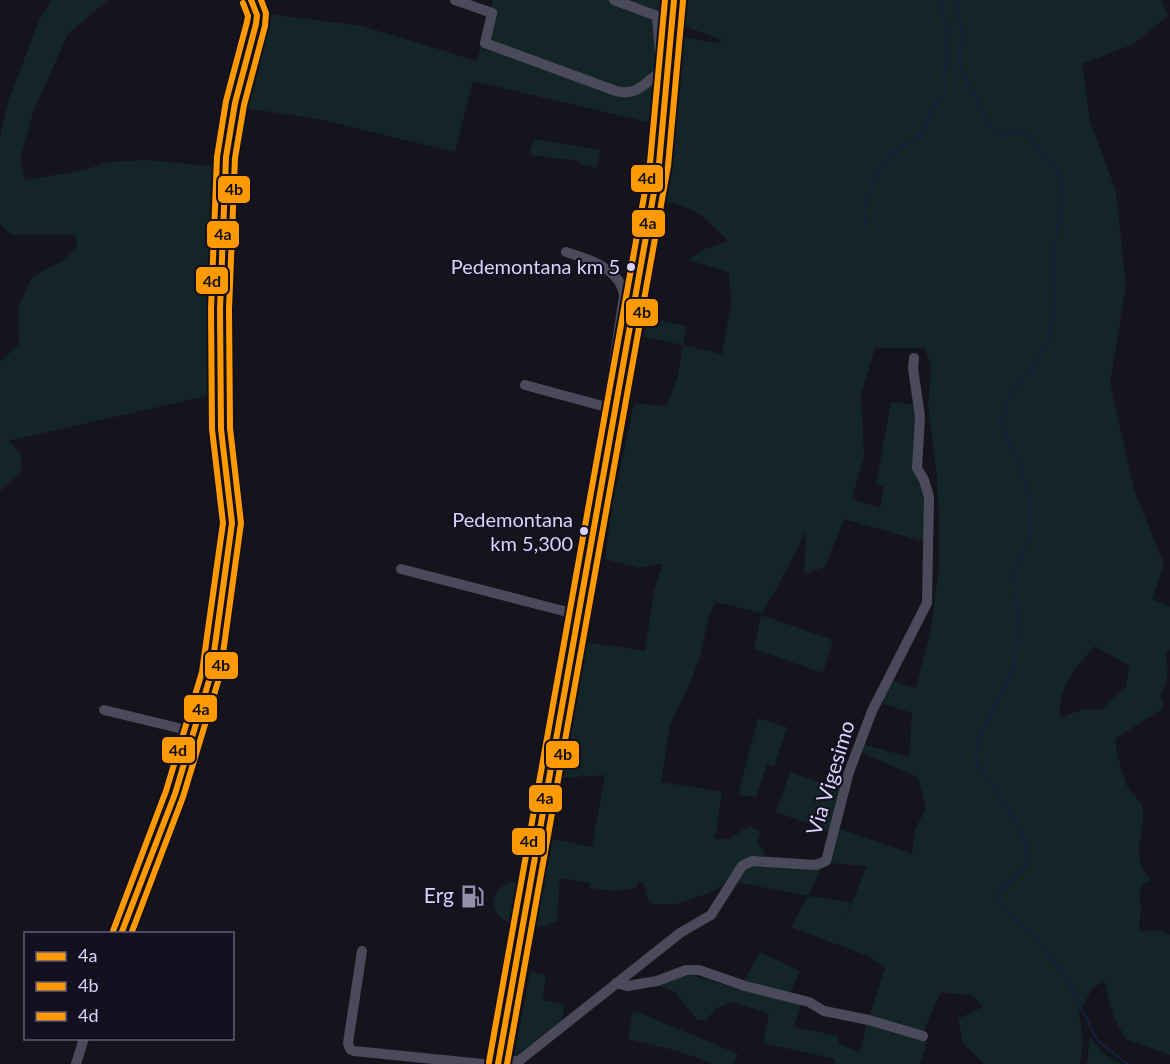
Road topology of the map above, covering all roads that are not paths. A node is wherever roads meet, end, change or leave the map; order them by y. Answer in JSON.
{"nodes":[{"id":1,"x":251,"y":0,"type":"edge"},
{"id":2,"x":455,"y":0,"type":"edge"},
{"id":3,"x":614,"y":0,"type":"edge"},
{"id":4,"x":674,"y":0,"type":"edge"},
{"id":5,"x":668,"y":67,"type":"junction"},
{"id":6,"x":566,"y":252,"type":"dead end"},
{"id":7,"x":914,"y":358,"type":"dead end"},
{"id":8,"x":525,"y":385,"type":"dead end"},
{"id":9,"x":610,"y":408,"type":"junction"},
{"id":10,"x":614,"y":419,"type":"junction"},
{"id":11,"x":401,"y":569,"type":"dead end"},
{"id":12,"x":579,"y":615,"type":"junction"},
{"id":13,"x":104,"y":710,"type":"dead end"},
{"id":14,"x":195,"y":732,"type":"junction"},
{"id":15,"x":121,"y":932,"type":"edge"},
{"id":16,"x":362,"y":951,"type":"dead end"},
{"id":17,"x":616,"y":983,"type":"junction"},
{"id":18,"x":923,"y":1036,"type":"dead end"},
{"id":19,"x":83,"y":1040,"type":"edge"},
{"id":20,"x":76,"y":1064,"type":"edge"},
{"id":21,"x":483,"y":1064,"type":"edge"},
{"id":22,"x":498,"y":1064,"type":"edge"},
{"id":23,"x":504,"y":1064,"type":"edge"}],
"edges":[{"from":1,"to":14,"type":"street"},
{"from":2,"to":5,"type":"street"},
{"from":3,"to":5,"type":"street"},
{"from":4,"to":5,"type":"street"},
{"from":5,"to":10,"type":"street"},
{"from":6,"to":9,"type":"street"},
{"from":7,"to":17,"type":"street","name":"Via Vigesimo"},
{"from":8,"to":9,"type":"street"},
{"from":9,"to":10,"type":"street"},
{"from":10,"to":12,"type":"street"},
{"from":11,"to":12,"type":"street"},
{"from":12,"to":22,"type":"street"},
{"from":13,"to":14,"type":"street"},
{"from":14,"to":15,"type":"street"},
{"from":16,"to":21,"type":"street"},
{"from":17,"to":18,"type":"street"},
{"from":17,"to":23,"type":"street","name":"Via Vigesimo"},
{"from":19,"to":20,"type":"street"}]}
